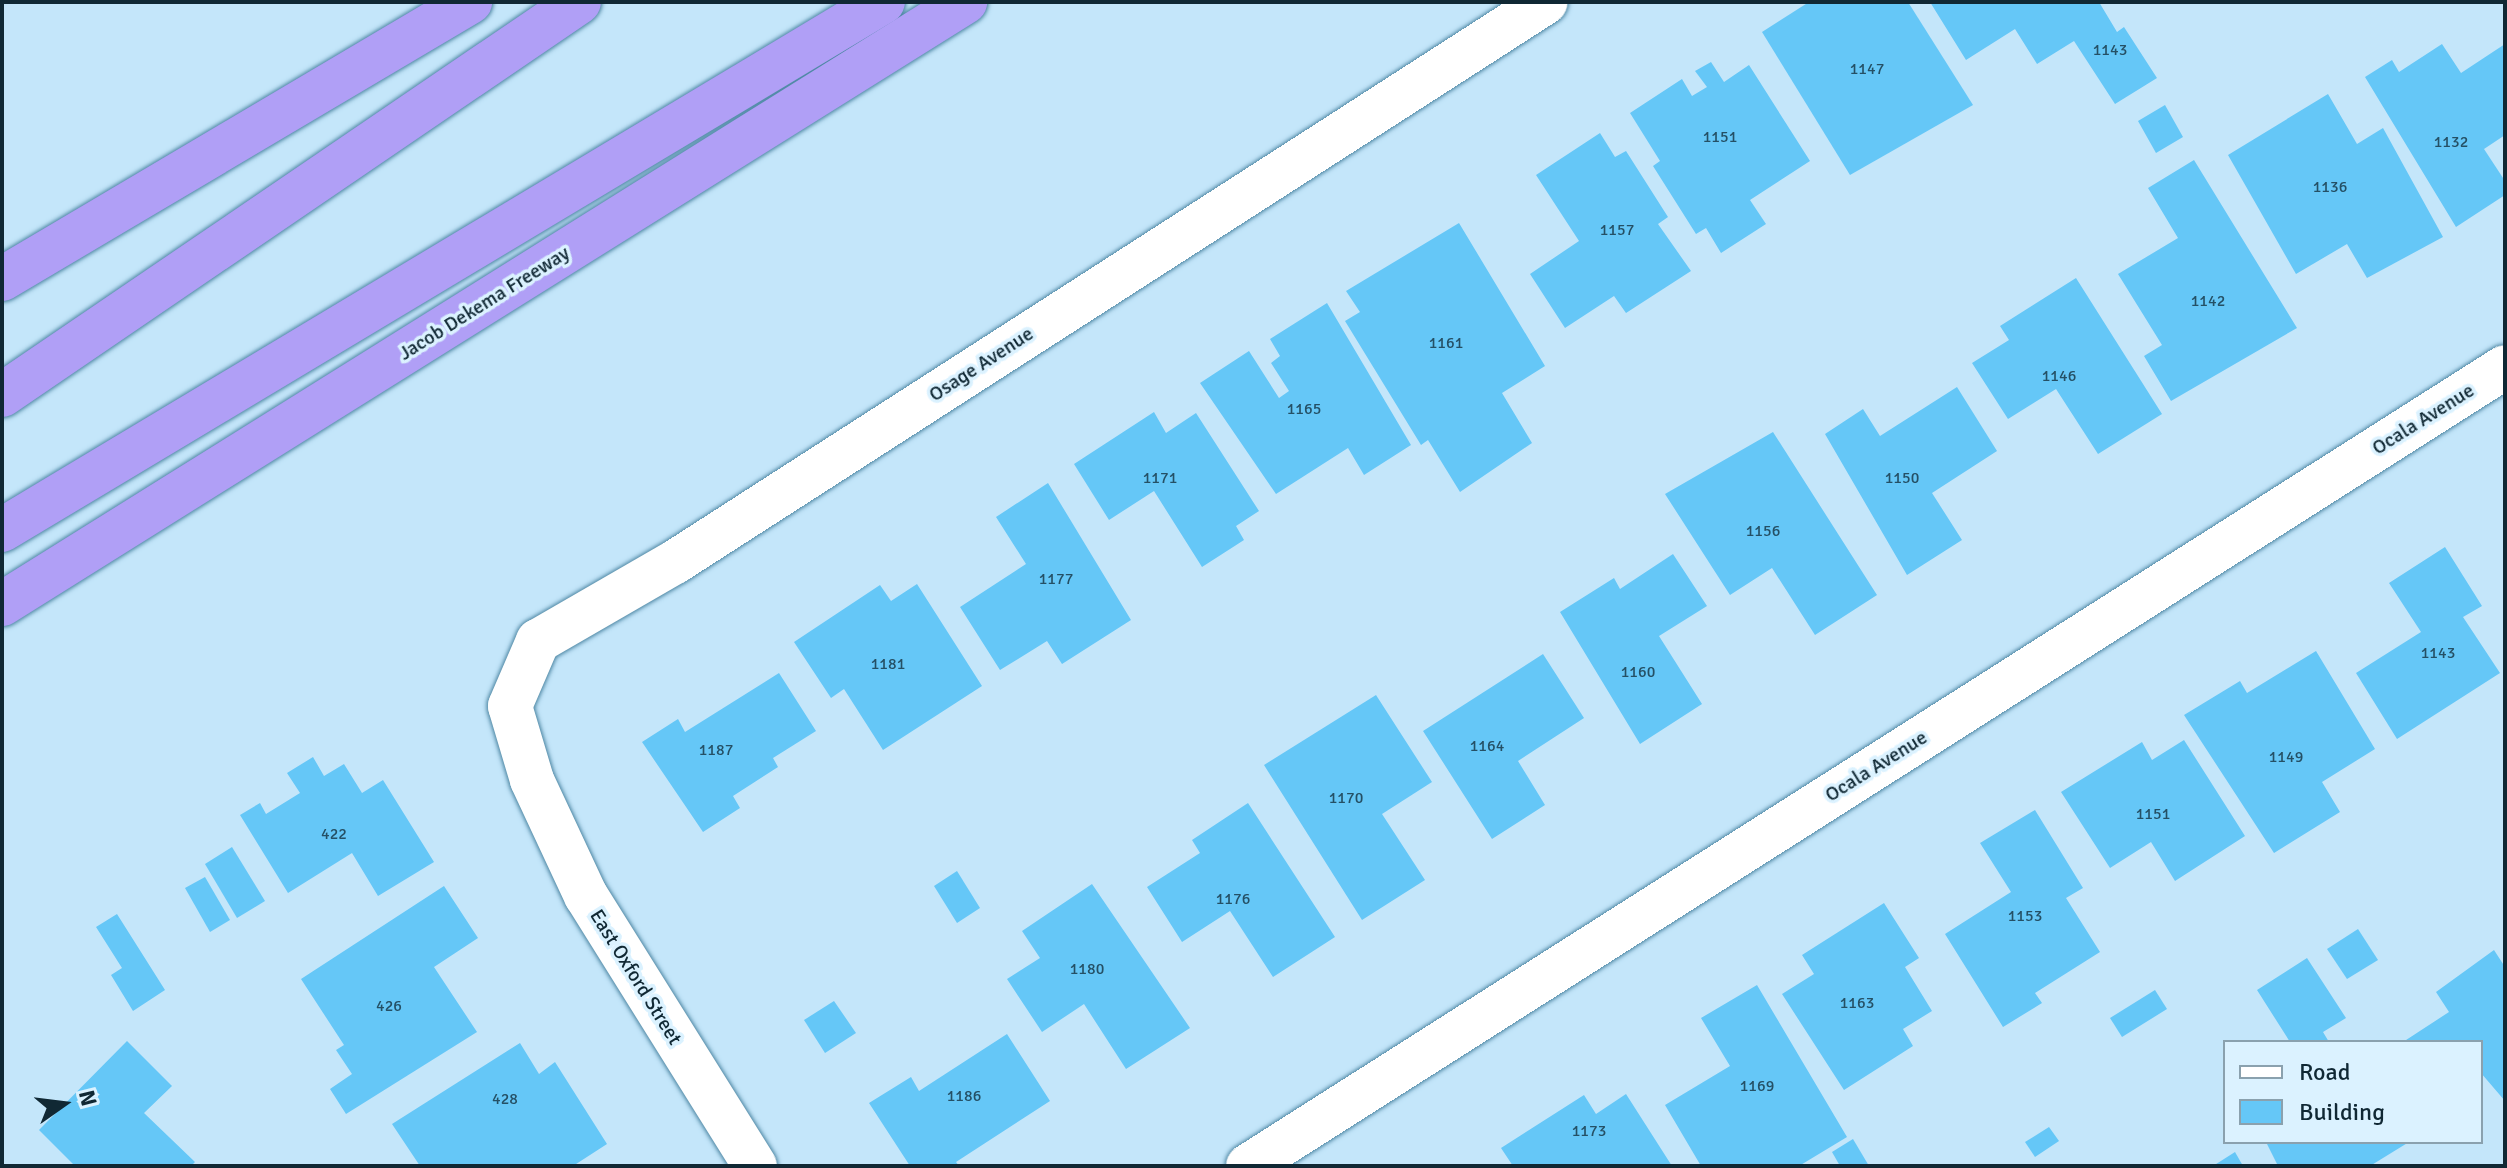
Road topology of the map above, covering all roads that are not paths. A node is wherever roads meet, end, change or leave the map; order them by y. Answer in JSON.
{"nodes":[{"id":1,"x":470,"y":2,"type":"edge"},
{"id":2,"x":579,"y":2,"type":"edge"},
{"id":3,"x":883,"y":2,"type":"edge"},
{"id":4,"x":965,"y":2,"type":"edge"},
{"id":5,"x":1546,"y":2,"type":"edge"},
{"id":6,"x":2,"y":279,"type":"edge"},
{"id":7,"x":2505,"y":367,"type":"edge"},
{"id":8,"x":2,"y":395,"type":"edge"},
{"id":9,"x":2,"y":530,"type":"edge"},
{"id":10,"x":2,"y":604,"type":"edge"},
{"id":11,"x":532,"y":780,"type":"joint"},
{"id":12,"x":755,"y":1166,"type":"edge"},
{"id":13,"x":1248,"y":1166,"type":"edge"}],
"edges":[{"from":1,"to":6,"type":"highway"},
{"from":2,"to":8,"type":"highway"},
{"from":3,"to":9,"type":"highway"},
{"from":4,"to":10,"type":"highway","name":"Jacob Dekema Freeway"},
{"from":5,"to":11,"type":"street","name":"Osage Avenue"},
{"from":7,"to":13,"type":"street","name":"Ocala Avenue"},
{"from":11,"to":12,"type":"street","name":"East Oxford Street"}]}
